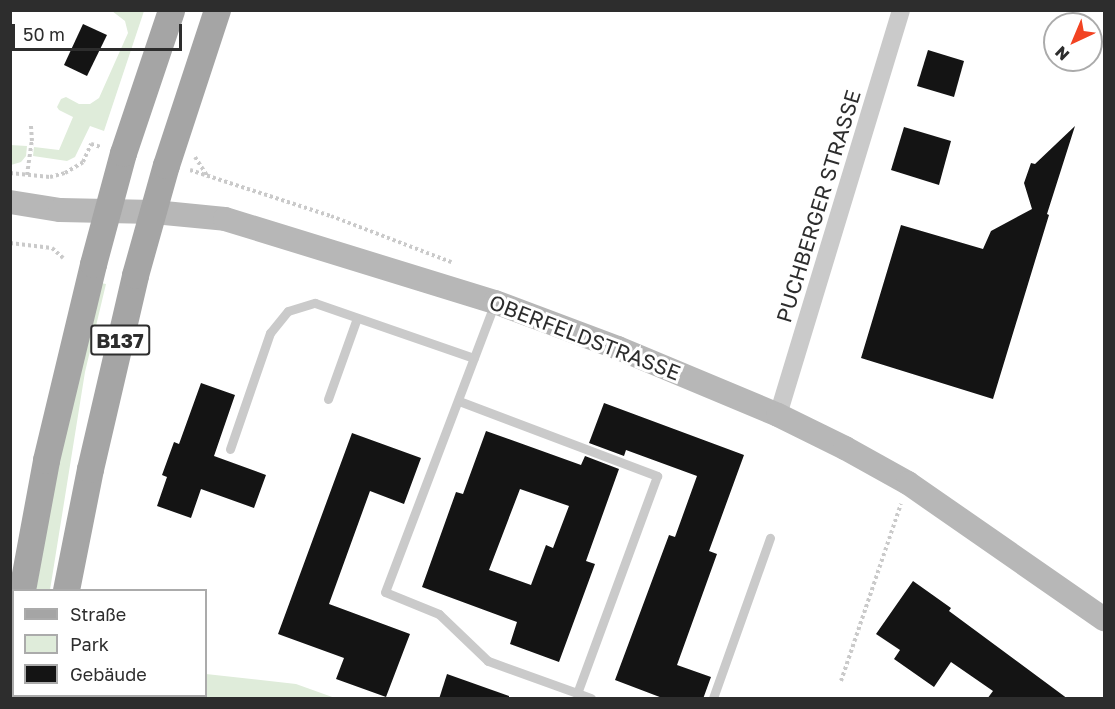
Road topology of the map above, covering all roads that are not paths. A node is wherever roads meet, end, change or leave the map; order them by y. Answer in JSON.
{"nodes":[{"id":1,"x":171,"y":10,"type":"edge"},
{"id":2,"x":217,"y":10,"type":"edge"},
{"id":3,"x":901,"y":10,"type":"edge"},
{"id":4,"x":10,"y":202,"type":"edge"},
{"id":5,"x":107,"y":210,"type":"junction"},
{"id":6,"x":154,"y":212,"type":"junction"},
{"id":7,"x":495,"y":302,"type":"junction"},
{"id":8,"x":357,"y":318,"type":"junction"},
{"id":9,"x":474,"y":358,"type":"junction"},
{"id":10,"x":328,"y":399,"type":"dead end"},
{"id":11,"x":459,"y":401,"type":"junction"},
{"id":12,"x":778,"y":415,"type":"junction"},
{"id":13,"x":230,"y":449,"type":"dead end"},
{"id":14,"x":770,"y":538,"type":"dead end"},
{"id":15,"x":22,"y":589,"type":"edge"},
{"id":16,"x":66,"y":589,"type":"edge"},
{"id":17,"x":1104,"y":619,"type":"edge"},
{"id":18,"x":577,"y":693,"type":"junction"},
{"id":19,"x":591,"y":699,"type":"edge"},
{"id":20,"x":713,"y":699,"type":"edge"}],
"edges":[{"from":1,"to":5,"type":"main road","number":"B137"},
{"from":2,"to":6,"type":"main road","number":"B137"},
{"from":3,"to":12,"type":"street","name":"PUCHBERGER STRASSE"},
{"from":4,"to":5,"type":"main road","name":"OBERFELDSTRASSE"},
{"from":5,"to":6,"type":"main road","name":"OBERFELDSTRASSE"},
{"from":5,"to":15,"type":"main road","number":"B137"},
{"from":6,"to":7,"type":"main road","name":"OBERFELDSTRASSE"},
{"from":6,"to":16,"type":"main road","number":"B137"},
{"from":7,"to":9,"type":"lane"},
{"from":7,"to":12,"type":"main road","name":"OBERFELDSTRASSE"},
{"from":8,"to":9,"type":"lane"},
{"from":8,"to":10,"type":"lane"},
{"from":8,"to":13,"type":"lane"},
{"from":9,"to":11,"type":"lane"},
{"from":11,"to":18,"type":"lane"},
{"from":11,"to":18,"type":"lane"},
{"from":12,"to":17,"type":"main road","name":"OBERFELDSTRASSE"},
{"from":14,"to":20,"type":"lane"},
{"from":18,"to":19,"type":"lane"}]}
